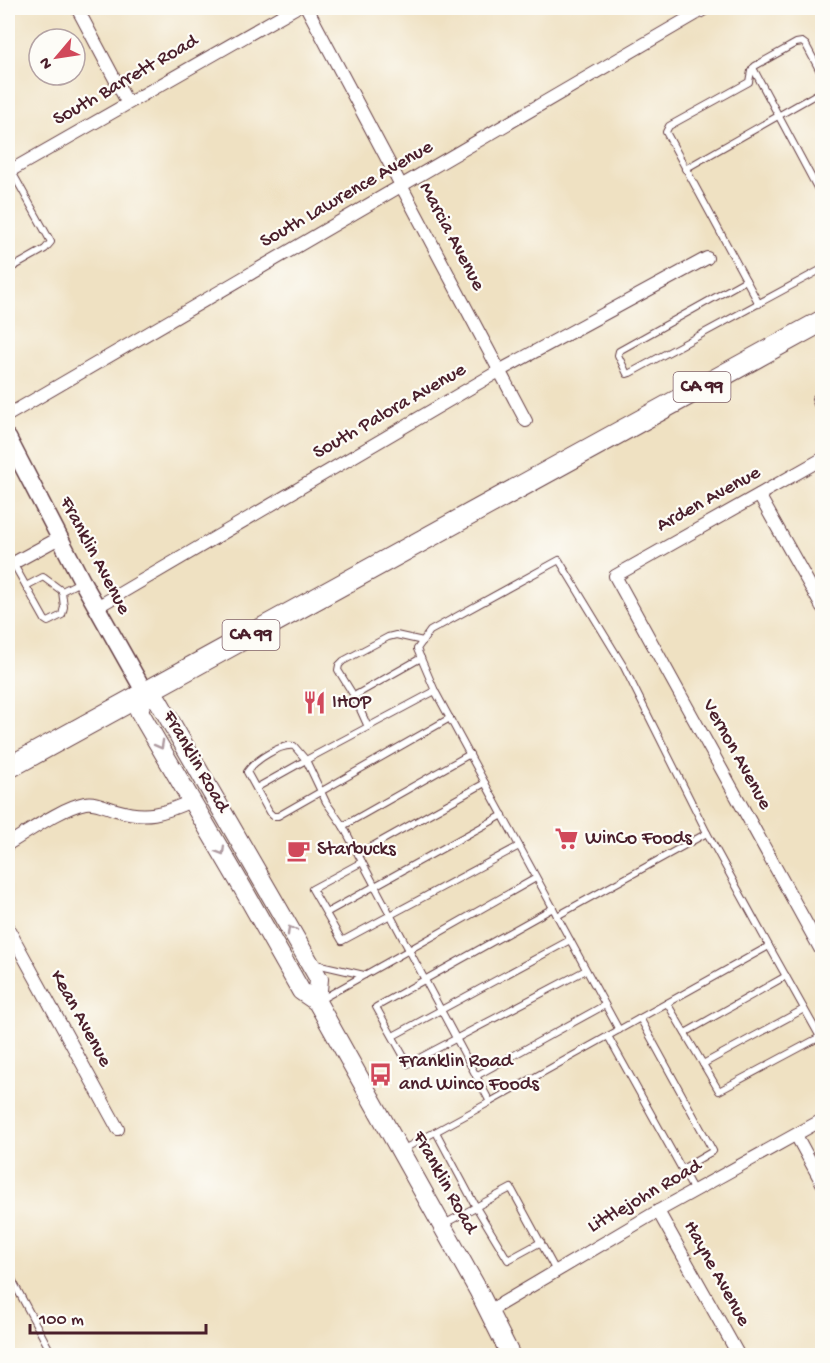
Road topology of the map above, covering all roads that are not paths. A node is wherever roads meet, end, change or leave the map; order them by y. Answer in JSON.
{"nodes":[{"id":1,"x":77,"y":8,"type":"edge"},
{"id":2,"x":295,"y":8,"type":"edge"},
{"id":3,"x":307,"y":8,"type":"edge"},
{"id":4,"x":706,"y":8,"type":"edge"},
{"id":5,"x":753,"y":68,"type":"junction"},
{"id":6,"x":822,"y":75,"type":"edge"},
{"id":7,"x":822,"y":91,"type":"edge"},
{"id":8,"x":127,"y":102,"type":"junction"},
{"id":9,"x":779,"y":115,"type":"junction"},
{"id":10,"x":685,"y":169,"type":"junction"},
{"id":11,"x":9,"y":171,"type":"edge"},
{"id":12,"x":401,"y":186,"type":"junction"},
{"id":13,"x":822,"y":196,"type":"edge"},
{"id":14,"x":707,"y":258,"type":"dead end"},
{"id":15,"x":822,"y":269,"type":"edge"},
{"id":16,"x":8,"y":270,"type":"edge"},
{"id":17,"x":746,"y":280,"type":"junction"},
{"id":18,"x":759,"y":304,"type":"junction"},
{"id":19,"x":822,"y":321,"type":"edge"},
{"id":20,"x":500,"y":371,"type":"junction"},
{"id":21,"x":822,"y":390,"type":"edge"},
{"id":22,"x":8,"y":415,"type":"edge"},
{"id":23,"x":822,"y":417,"type":"edge"},
{"id":24,"x":526,"y":421,"type":"dead end"},
{"id":25,"x":8,"y":438,"type":"edge"},
{"id":26,"x":822,"y":459,"type":"edge"},
{"id":27,"x":759,"y":495,"type":"junction"},
{"id":28,"x":59,"y":538,"type":"junction"},
{"id":29,"x":10,"y":564,"type":"edge"},
{"id":30,"x":615,"y":576,"type":"joint"},
{"id":31,"x":82,"y":581,"type":"junction"},
{"id":32,"x":26,"y":586,"type":"junction"},
{"id":33,"x":62,"y":591,"type":"junction"},
{"id":34,"x":97,"y":607,"type":"junction"},
{"id":35,"x":822,"y":607,"type":"edge"},
{"id":36,"x":423,"y":641,"type":"junction"},
{"id":37,"x":421,"y":658,"type":"junction"},
{"id":38,"x":435,"y":691,"type":"junction"},
{"id":39,"x":145,"y":693,"type":"junction"},
{"id":40,"x":354,"y":696,"type":"junction"},
{"id":41,"x":450,"y":718,"type":"junction"},
{"id":42,"x":368,"y":727,"type":"junction"},
{"id":43,"x":470,"y":754,"type":"junction"},
{"id":44,"x":306,"y":760,"type":"junction"},
{"id":45,"x":8,"y":768,"type":"edge"},
{"id":46,"x":485,"y":783,"type":"junction"},
{"id":47,"x":256,"y":788,"type":"junction"},
{"id":48,"x":320,"y":791,"type":"junction"},
{"id":49,"x":190,"y":801,"type":"junction"},
{"id":50,"x":503,"y":815,"type":"junction"},
{"id":51,"x":343,"y":826,"type":"junction"},
{"id":52,"x":707,"y":833,"type":"junction"},
{"id":53,"x":8,"y":844,"type":"edge"},
{"id":54,"x":519,"y":846,"type":"junction"},
{"id":55,"x":358,"y":854,"type":"junction"},
{"id":56,"x":362,"y":861,"type":"junction"},
{"id":57,"x":536,"y":878,"type":"junction"},
{"id":58,"x":374,"y":886,"type":"junction"},
{"id":59,"x":553,"y":908,"type":"junction"},
{"id":60,"x":326,"y":913,"type":"junction"},
{"id":61,"x":390,"y":915,"type":"junction"},
{"id":62,"x":557,"y":916,"type":"junction"},
{"id":63,"x":8,"y":928,"type":"edge"},
{"id":64,"x":570,"y":940,"type":"junction"},
{"id":65,"x":770,"y":946,"type":"junction"},
{"id":66,"x":409,"y":950,"type":"junction"},
{"id":67,"x":822,"y":952,"type":"edge"},
{"id":68,"x":309,"y":962,"type":"junction"},
{"id":69,"x":586,"y":970,"type":"junction"},
{"id":70,"x":365,"y":975,"type":"junction"},
{"id":71,"x":786,"y":976,"type":"junction"},
{"id":72,"x":425,"y":981,"type":"junction"},
{"id":73,"x":317,"y":1002,"type":"junction"},
{"id":74,"x":667,"y":1003,"type":"junction"},
{"id":75,"x":605,"y":1005,"type":"junction"},
{"id":76,"x":804,"y":1009,"type":"junction"},
{"id":77,"x":441,"y":1011,"type":"junction"},
{"id":78,"x":640,"y":1018,"type":"junction"},
{"id":79,"x":619,"y":1030,"type":"junction"},
{"id":80,"x":685,"y":1033,"type":"junction"},
{"id":81,"x":393,"y":1036,"type":"junction"},
{"id":82,"x":608,"y":1036,"type":"junction"},
{"id":83,"x":456,"y":1039,"type":"junction"},
{"id":84,"x":703,"y":1064,"type":"junction"},
{"id":85,"x":476,"y":1076,"type":"junction"},
{"id":86,"x":490,"y":1102,"type":"junction"},
{"id":87,"x":822,"y":1120,"type":"edge"},
{"id":88,"x":118,"y":1129,"type":"dead end"},
{"id":89,"x":436,"y":1132,"type":"junction"},
{"id":90,"x":796,"y":1135,"type":"junction"},
{"id":91,"x":400,"y":1151,"type":"junction"},
{"id":92,"x":682,"y":1169,"type":"junction"},
{"id":93,"x":822,"y":1183,"type":"edge"},
{"id":94,"x":694,"y":1191,"type":"junction"},
{"id":95,"x":476,"y":1207,"type":"junction"},
{"id":96,"x":658,"y":1211,"type":"junction"},
{"id":97,"x":442,"y":1226,"type":"junction"},
{"id":98,"x":541,"y":1242,"type":"junction"},
{"id":99,"x":556,"y":1271,"type":"junction"},
{"id":100,"x":8,"y":1272,"type":"edge"},
{"id":101,"x":489,"y":1311,"type":"junction"},
{"id":102,"x":53,"y":1356,"type":"edge"},
{"id":103,"x":512,"y":1356,"type":"edge"},
{"id":104,"x":739,"y":1356,"type":"edge"}],
"edges":[{"from":1,"to":8,"type":"street"},
{"from":2,"to":8,"type":"street","name":"South Barrett Road"},
{"from":3,"to":12,"type":"street","name":"Marcia Avenue"},
{"from":4,"to":12,"type":"street","name":"South Lawrence Avenue"},
{"from":5,"to":6,"type":"lane"},
{"from":5,"to":9,"type":"lane"},
{"from":5,"to":10,"type":"lane"},
{"from":7,"to":9,"type":"lane"},
{"from":8,"to":11,"type":"street","name":"South Barrett Road"},
{"from":9,"to":10,"type":"lane"},
{"from":9,"to":13,"type":"lane"},
{"from":10,"to":17,"type":"lane"},
{"from":11,"to":16,"type":"lane"},
{"from":12,"to":20,"type":"street","name":"Marcia Avenue"},
{"from":12,"to":22,"type":"street","name":"South Lawrence Avenue"},
{"from":14,"to":20,"type":"street","name":"South Palora Avenue"},
{"from":15,"to":18,"type":"lane"},
{"from":17,"to":18,"type":"lane"},
{"from":17,"to":18,"type":"lane"},
{"from":19,"to":39,"type":"highway","number":"CA 99"},
{"from":20,"to":24,"type":"street","name":"Marcia Avenue"},
{"from":20,"to":34,"type":"street","name":"South Palora Avenue"},
{"from":21,"to":23,"type":"lane"},
{"from":25,"to":28,"type":"street","name":"Franklin Avenue"},
{"from":26,"to":27,"type":"street","name":"Arden Avenue"},
{"from":27,"to":30,"type":"street","name":"Arden Avenue"},
{"from":27,"to":35,"type":"street"},
{"from":28,"to":29,"type":"street"},
{"from":28,"to":31,"type":"street","name":"Franklin Avenue"},
{"from":29,"to":32,"type":"lane"},
{"from":30,"to":67,"type":"street","name":"Vernon Avenue"},
{"from":31,"to":33,"type":"lane"},
{"from":31,"to":34,"type":"street","name":"Franklin Avenue"},
{"from":32,"to":33,"type":"lane"},
{"from":32,"to":33,"type":"lane"},
{"from":34,"to":39,"type":"street","name":"Franklin Avenue"},
{"from":36,"to":37,"type":"lane"},
{"from":36,"to":40,"type":"lane"},
{"from":36,"to":52,"type":"lane"},
{"from":37,"to":38,"type":"lane"},
{"from":37,"to":40,"type":"lane"},
{"from":38,"to":41,"type":"lane"},
{"from":38,"to":42,"type":"lane"},
{"from":39,"to":45,"type":"highway","number":"CA 99"},
{"from":39,"to":49,"type":"main road","name":"Franklin Road","one_way":true},
{"from":68,"to":39,"type":"main road","name":"Franklin Road","one_way":true},
{"from":40,"to":42,"type":"lane"},
{"from":41,"to":43,"type":"lane"},
{"from":41,"to":48,"type":"lane"},
{"from":42,"to":44,"type":"lane"},
{"from":43,"to":46,"type":"lane"},
{"from":43,"to":51,"type":"lane"},
{"from":44,"to":47,"type":"lane"},
{"from":44,"to":47,"type":"lane"},
{"from":44,"to":48,"type":"lane"},
{"from":46,"to":50,"type":"lane"},
{"from":46,"to":55,"type":"lane"},
{"from":47,"to":48,"type":"lane"},
{"from":48,"to":51,"type":"lane"},
{"from":49,"to":53,"type":"street"},
{"from":49,"to":73,"type":"main road","name":"Franklin Road","one_way":true},
{"from":50,"to":54,"type":"lane"},
{"from":50,"to":58,"type":"lane"},
{"from":51,"to":55,"type":"lane"},
{"from":52,"to":62,"type":"lane"},
{"from":52,"to":65,"type":"lane"},
{"from":54,"to":57,"type":"lane"},
{"from":54,"to":61,"type":"lane"},
{"from":55,"to":56,"type":"lane"},
{"from":56,"to":58,"type":"lane"},
{"from":56,"to":60,"type":"lane"},
{"from":57,"to":59,"type":"lane"},
{"from":57,"to":66,"type":"lane"},
{"from":58,"to":60,"type":"lane"},
{"from":58,"to":61,"type":"lane"},
{"from":59,"to":62,"type":"lane"},
{"from":59,"to":72,"type":"lane"},
{"from":60,"to":61,"type":"lane"},
{"from":61,"to":66,"type":"lane"},
{"from":62,"to":64,"type":"lane"},
{"from":63,"to":88,"type":"street","name":"Kean Avenue"},
{"from":64,"to":69,"type":"lane"},
{"from":64,"to":77,"type":"lane"},
{"from":65,"to":71,"type":"lane"},
{"from":65,"to":74,"type":"lane"},
{"from":66,"to":70,"type":"lane"},
{"from":66,"to":72,"type":"lane"},
{"from":68,"to":70,"type":"lane"},
{"from":68,"to":73,"type":"main road","name":"Franklin Road"},
{"from":69,"to":75,"type":"lane"},
{"from":69,"to":83,"type":"lane"},
{"from":70,"to":73,"type":"lane"},
{"from":71,"to":76,"type":"lane"},
{"from":71,"to":80,"type":"lane"},
{"from":72,"to":77,"type":"lane"},
{"from":72,"to":81,"type":"lane"},
{"from":73,"to":91,"type":"main road","name":"Franklin Road"},
{"from":74,"to":78,"type":"lane"},
{"from":74,"to":80,"type":"lane"},
{"from":75,"to":79,"type":"lane"},
{"from":75,"to":85,"type":"lane"},
{"from":76,"to":84,"type":"lane"},
{"from":76,"to":84,"type":"lane"},
{"from":77,"to":81,"type":"lane"},
{"from":77,"to":83,"type":"lane"},
{"from":78,"to":79,"type":"lane"},
{"from":78,"to":92,"type":"lane"},
{"from":79,"to":82,"type":"lane"},
{"from":80,"to":84,"type":"lane"},
{"from":81,"to":83,"type":"lane"},
{"from":82,"to":86,"type":"lane"},
{"from":82,"to":92,"type":"lane"},
{"from":83,"to":85,"type":"lane"},
{"from":85,"to":86,"type":"lane"},
{"from":86,"to":89,"type":"lane"},
{"from":87,"to":90,"type":"street","name":"Littlejohn Road"},
{"from":89,"to":91,"type":"lane"},
{"from":89,"to":95,"type":"lane"},
{"from":90,"to":93,"type":"street"},
{"from":90,"to":94,"type":"street","name":"Littlejohn Road"},
{"from":91,"to":97,"type":"main road","name":"Franklin Road"},
{"from":92,"to":94,"type":"lane"},
{"from":94,"to":96,"type":"street","name":"Littlejohn Road"},
{"from":95,"to":97,"type":"lane"},
{"from":95,"to":98,"type":"lane"},
{"from":95,"to":98,"type":"lane"},
{"from":96,"to":99,"type":"street","name":"Littlejohn Road"},
{"from":96,"to":104,"type":"street","name":"Hayne Avenue"},
{"from":97,"to":101,"type":"main road","name":"Franklin Road"},
{"from":98,"to":99,"type":"lane"},
{"from":99,"to":101,"type":"street","name":"Littlejohn Road"},
{"from":100,"to":102,"type":"lane"},
{"from":101,"to":103,"type":"main road","name":"Franklin Road"}]}
